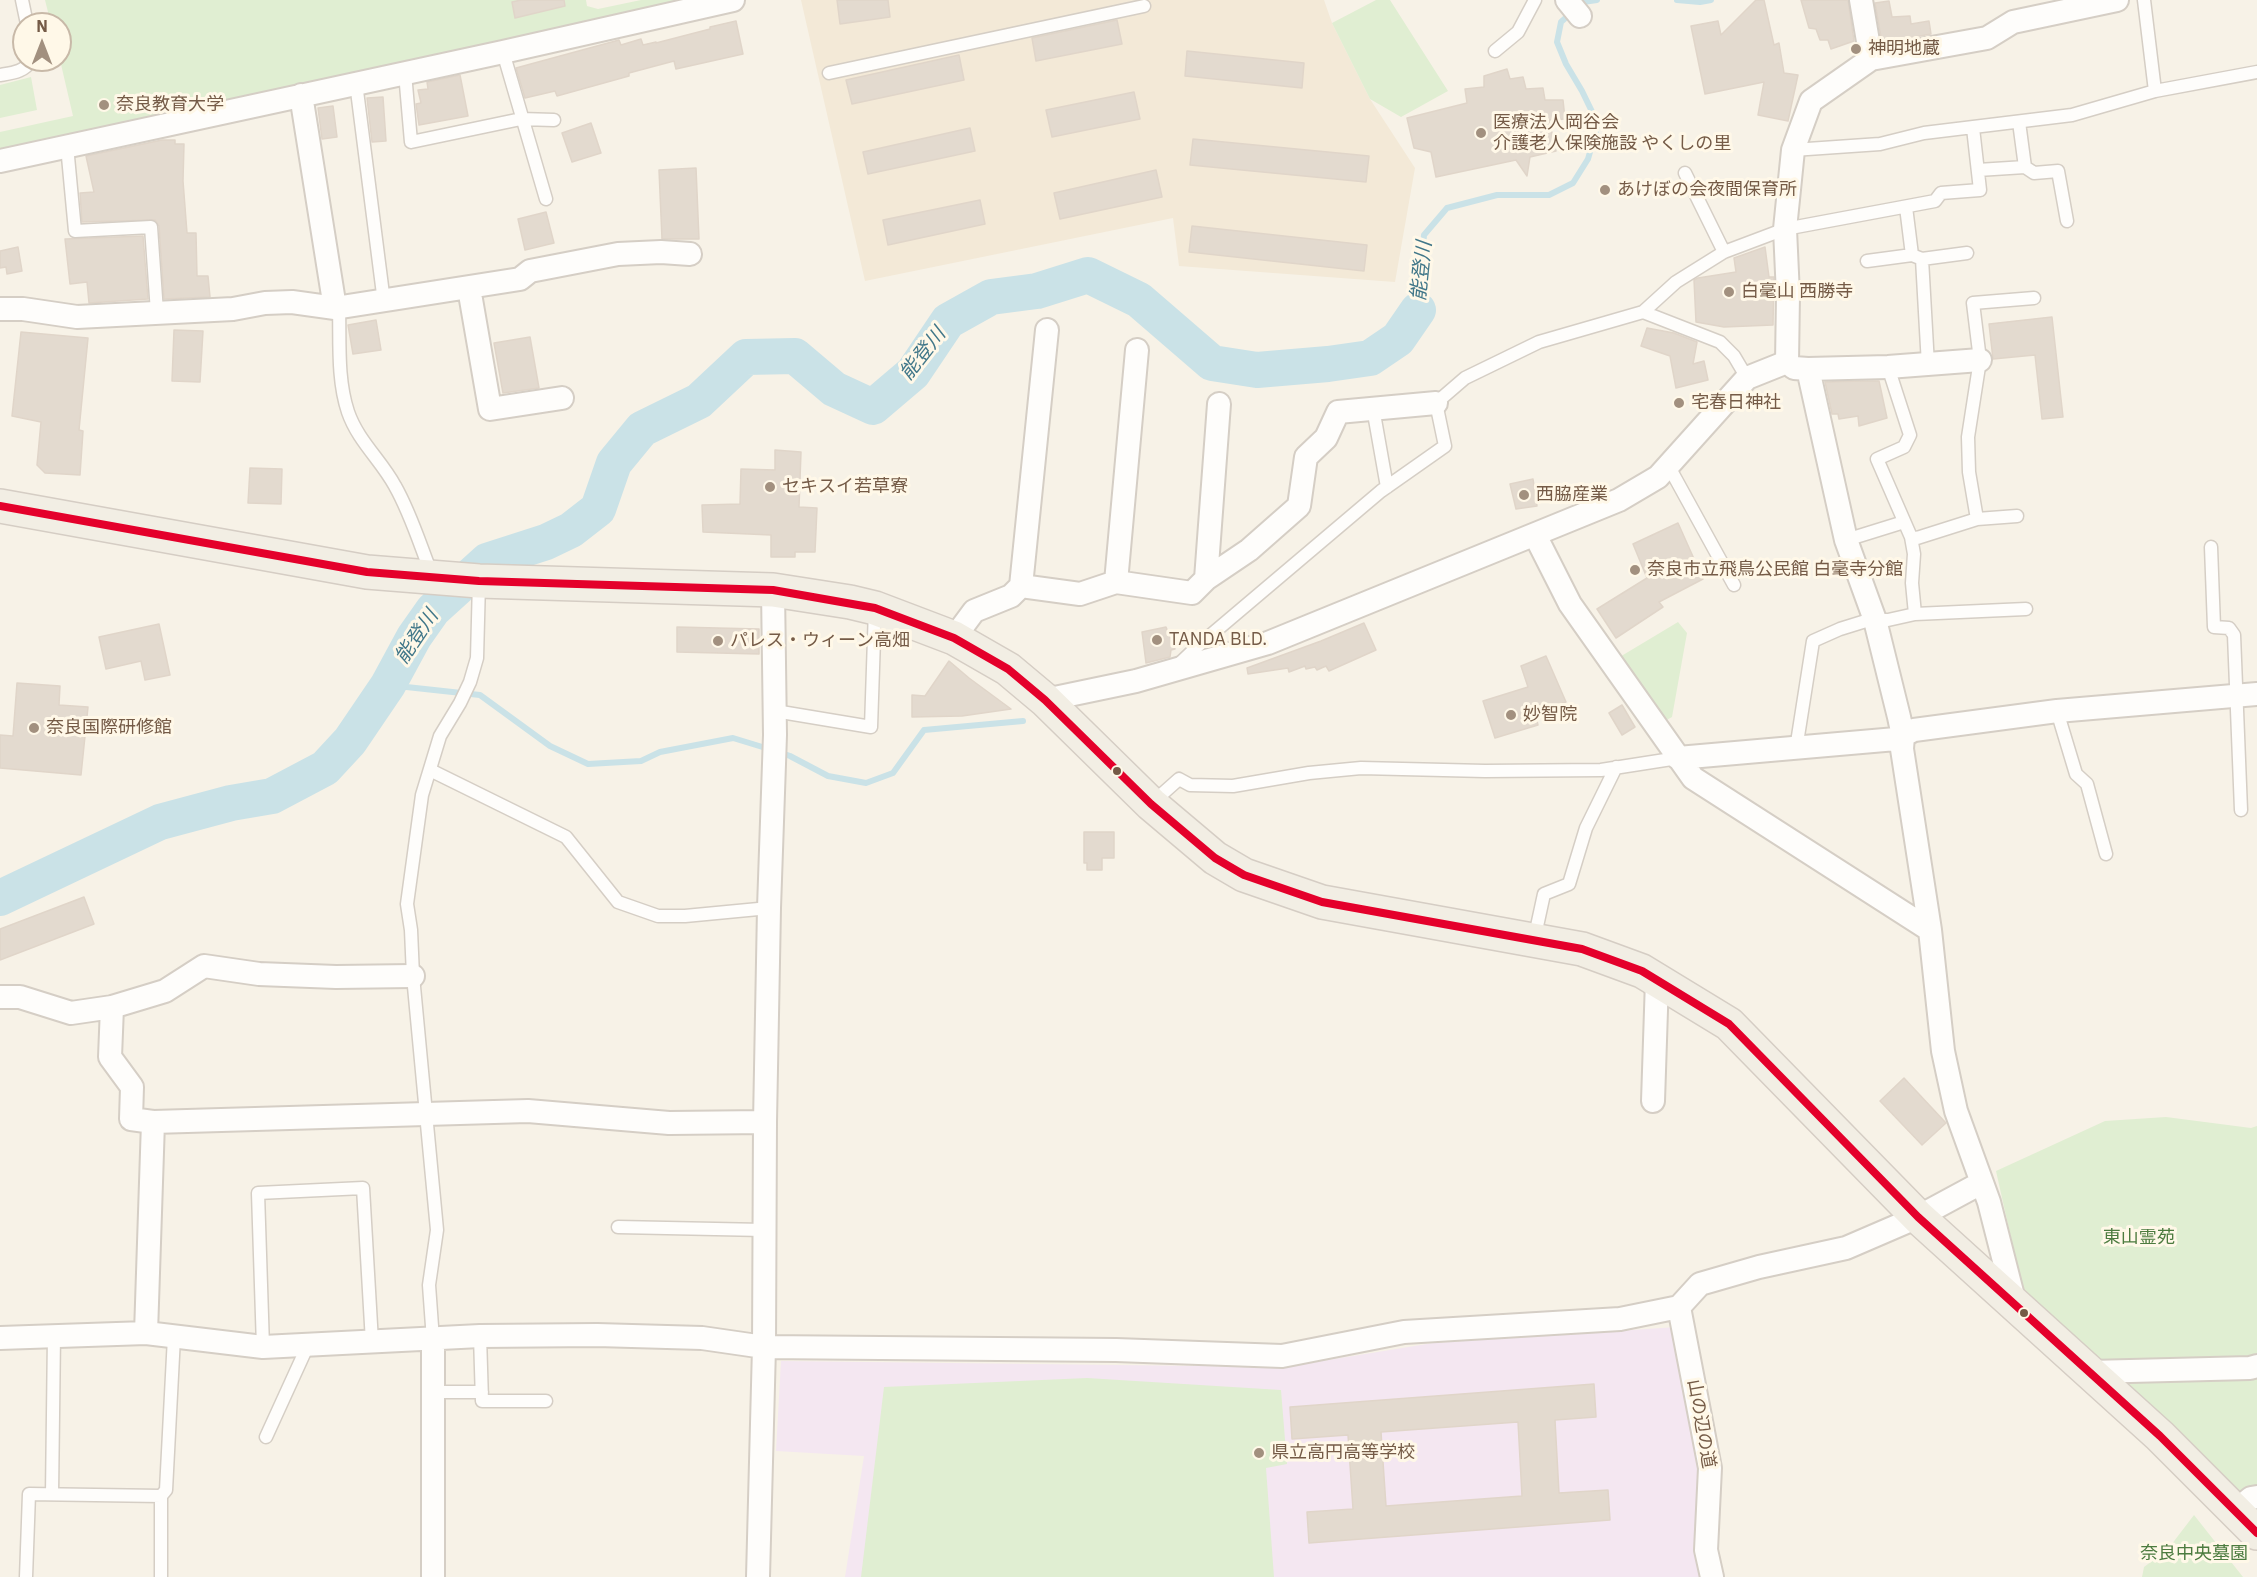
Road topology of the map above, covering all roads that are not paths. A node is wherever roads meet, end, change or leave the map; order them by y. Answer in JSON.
{"nodes":[{"id":1,"x":733,"y":0,"type":"edge"},
{"id":2,"x":1535,"y":0,"type":"edge"},
{"id":3,"x":1862,"y":0,"type":"edge"},
{"id":4,"x":2117,"y":0,"type":"edge"},
{"id":5,"x":2144,"y":0,"type":"edge"},
{"id":6,"x":1143,"y":6,"type":"dead end"},
{"id":7,"x":1495,"y":51,"type":"dead end"},
{"id":8,"x":503,"y":52,"type":"junction"},
{"id":9,"x":1870,"y":59,"type":"junction"},
{"id":10,"x":16,"y":72,"type":"edge"},
{"id":11,"x":2257,"y":72,"type":"edge"},
{"id":12,"x":405,"y":73,"type":"junction"},
{"id":13,"x":829,"y":74,"type":"dead end"},
{"id":14,"x":0,"y":75,"type":"edge"},
{"id":15,"x":356,"y":83,"type":"junction"},
{"id":16,"x":2154,"y":91,"type":"junction"},
{"id":17,"x":301,"y":95,"type":"junction"},
{"id":18,"x":521,"y":119,"type":"junction"},
{"id":19,"x":554,"y":120,"type":"dead end"},
{"id":20,"x":2019,"y":122,"type":"junction"},
{"id":21,"x":1973,"y":128,"type":"junction"},
{"id":22,"x":67,"y":146,"type":"junction"},
{"id":23,"x":1793,"y":150,"type":"junction"},
{"id":24,"x":0,"y":161,"type":"edge"},
{"id":25,"x":2025,"y":167,"type":"junction"},
{"id":26,"x":1978,"y":170,"type":"junction"},
{"id":27,"x":1685,"y":174,"type":"dead end"},
{"id":28,"x":546,"y":199,"type":"dead end"},
{"id":29,"x":1905,"y":207,"type":"junction"},
{"id":30,"x":2067,"y":221,"type":"dead end"},
{"id":31,"x":1785,"y":229,"type":"junction"},
{"id":32,"x":1724,"y":252,"type":"junction"},
{"id":33,"x":1967,"y":253,"type":"dead end"},
{"id":34,"x":690,"y":254,"type":"dead end"},
{"id":35,"x":1917,"y":257,"type":"junction"},
{"id":36,"x":1867,"y":261,"type":"dead end"},
{"id":37,"x":469,"y":288,"type":"junction"},
{"id":38,"x":2034,"y":298,"type":"dead end"},
{"id":39,"x":384,"y":302,"type":"junction"},
{"id":40,"x":337,"y":308,"type":"junction"},
{"id":41,"x":0,"y":309,"type":"edge"},
{"id":42,"x":157,"y":312,"type":"junction"},
{"id":43,"x":1643,"y":312,"type":"junction"},
{"id":44,"x":1047,"y":330,"type":"dead end"},
{"id":45,"x":1137,"y":350,"type":"dead end"},
{"id":46,"x":1980,"y":360,"type":"junction"},
{"id":47,"x":1928,"y":365,"type":"junction"},
{"id":48,"x":1798,"y":366,"type":"junction"},
{"id":49,"x":1888,"y":368,"type":"junction"},
{"id":50,"x":1747,"y":378,"type":"junction"},
{"id":51,"x":562,"y":398,"type":"dead end"},
{"id":52,"x":1436,"y":403,"type":"junction"},
{"id":53,"x":1220,"y":404,"type":"dead end"},
{"id":54,"x":1372,"y":408,"type":"junction"},
{"id":55,"x":1668,"y":465,"type":"junction"},
{"id":56,"x":1387,"y":487,"type":"junction"},
{"id":57,"x":0,"y":506,"type":"edge"},
{"id":58,"x":2017,"y":516,"type":"dead end"},
{"id":59,"x":1977,"y":519,"type":"junction"},
{"id":60,"x":1904,"y":522,"type":"junction"},
{"id":61,"x":1535,"y":535,"type":"junction"},
{"id":62,"x":1911,"y":537,"type":"junction"},
{"id":63,"x":1846,"y":540,"type":"junction"},
{"id":64,"x":2211,"y":547,"type":"dead end"},
{"id":65,"x":438,"y":577,"type":"junction"},
{"id":66,"x":1206,"y":579,"type":"junction"},
{"id":67,"x":479,"y":581,"type":"junction"},
{"id":68,"x":1116,"y":582,"type":"junction"},
{"id":69,"x":1734,"y":585,"type":"dead end"},
{"id":70,"x":1021,"y":586,"type":"junction"},
{"id":71,"x":773,"y":590,"type":"junction"},
{"id":72,"x":875,"y":608,"type":"junction"},
{"id":73,"x":2026,"y":609,"type":"dead end"},
{"id":74,"x":1916,"y":614,"type":"junction"},
{"id":75,"x":1875,"y":620,"type":"junction"},
{"id":76,"x":954,"y":638,"type":"junction"},
{"id":77,"x":1174,"y":669,"type":"junction"},
{"id":78,"x":2247,"y":695,"type":"edge"},
{"id":79,"x":1045,"y":700,"type":"junction"},
{"id":80,"x":775,"y":711,"type":"junction"},
{"id":81,"x":2057,"y":711,"type":"junction"},
{"id":82,"x":1903,"y":736,"type":"junction"},
{"id":83,"x":1796,"y":749,"type":"junction"},
{"id":84,"x":1678,"y":758,"type":"junction"},
{"id":85,"x":1616,"y":767,"type":"junction"},
{"id":86,"x":429,"y":770,"type":"junction"},
{"id":87,"x":1151,"y":804,"type":"junction"},
{"id":88,"x":2241,"y":810,"type":"dead end"},
{"id":89,"x":2106,"y":854,"type":"dead end"},
{"id":90,"x":769,"y":909,"type":"junction"},
{"id":91,"x":1930,"y":930,"type":"junction"},
{"id":92,"x":1534,"y":940,"type":"junction"},
{"id":93,"x":413,"y":976,"type":"junction"},
{"id":94,"x":1657,"y":980,"type":"junction"},
{"id":95,"x":0,"y":997,"type":"edge"},
{"id":96,"x":112,"y":1007,"type":"junction"},
{"id":97,"x":1653,"y":1101,"type":"dead end"},
{"id":98,"x":426,"y":1114,"type":"junction"},
{"id":99,"x":153,"y":1122,"type":"junction"},
{"id":100,"x":765,"y":1122,"type":"junction"},
{"id":101,"x":1981,"y":1183,"type":"junction"},
{"id":102,"x":1918,"y":1217,"type":"junction"},
{"id":103,"x":618,"y":1227,"type":"dead end"},
{"id":104,"x":764,"y":1230,"type":"junction"},
{"id":105,"x":2016,"y":1306,"type":"junction"},
{"id":106,"x":1679,"y":1307,"type":"junction"},
{"id":107,"x":146,"y":1333,"type":"junction"},
{"id":108,"x":54,"y":1335,"type":"junction"},
{"id":109,"x":480,"y":1336,"type":"junction"},
{"id":110,"x":174,"y":1337,"type":"junction"},
{"id":111,"x":0,"y":1338,"type":"edge"},
{"id":112,"x":433,"y":1340,"type":"junction"},
{"id":113,"x":372,"y":1342,"type":"junction"},
{"id":114,"x":308,"y":1345,"type":"junction"},
{"id":115,"x":263,"y":1347,"type":"junction"},
{"id":116,"x":764,"y":1347,"type":"junction"},
{"id":117,"x":2257,"y":1366,"type":"edge"},
{"id":118,"x":2090,"y":1372,"type":"junction"},
{"id":119,"x":433,"y":1392,"type":"junction"},
{"id":120,"x":482,"y":1392,"type":"junction"},
{"id":121,"x":546,"y":1401,"type":"dead end"},
{"id":122,"x":266,"y":1437,"type":"dead end"},
{"id":123,"x":52,"y":1494,"type":"junction"},
{"id":124,"x":160,"y":1496,"type":"junction"},
{"id":125,"x":2250,"y":1514,"type":"edge"},
{"id":126,"x":26,"y":1577,"type":"edge"},
{"id":127,"x":161,"y":1577,"type":"edge"},
{"id":128,"x":433,"y":1577,"type":"edge"},
{"id":129,"x":758,"y":1577,"type":"edge"},
{"id":130,"x":1712,"y":1577,"type":"edge"}],
"edges":[{"from":1,"to":8,"type":"street"},
{"from":2,"to":7,"type":"lane"},
{"from":3,"to":9,"type":"street"},
{"from":4,"to":9,"type":"street"},
{"from":5,"to":16,"type":"lane"},
{"from":6,"to":13,"type":"lane"},
{"from":8,"to":12,"type":"street"},
{"from":8,"to":18,"type":"lane"},
{"from":9,"to":23,"type":"street"},
{"from":10,"to":14,"type":"lane"},
{"from":11,"to":16,"type":"lane"},
{"from":12,"to":15,"type":"street"},
{"from":12,"to":18,"type":"lane"},
{"from":15,"to":17,"type":"street"},
{"from":15,"to":39,"type":"lane"},
{"from":16,"to":20,"type":"lane"},
{"from":17,"to":22,"type":"street"},
{"from":17,"to":40,"type":"street"},
{"from":18,"to":19,"type":"lane"},
{"from":18,"to":28,"type":"lane"},
{"from":20,"to":21,"type":"lane"},
{"from":20,"to":25,"type":"lane"},
{"from":21,"to":23,"type":"lane"},
{"from":21,"to":26,"type":"lane"},
{"from":22,"to":24,"type":"street"},
{"from":22,"to":42,"type":"lane"},
{"from":23,"to":31,"type":"street"},
{"from":25,"to":26,"type":"lane"},
{"from":25,"to":30,"type":"lane"},
{"from":26,"to":29,"type":"lane"},
{"from":27,"to":32,"type":"lane"},
{"from":29,"to":31,"type":"lane"},
{"from":29,"to":35,"type":"lane"},
{"from":31,"to":32,"type":"lane"},
{"from":31,"to":48,"type":"street"},
{"from":32,"to":43,"type":"lane"},
{"from":33,"to":35,"type":"lane"},
{"from":34,"to":37,"type":"street"},
{"from":35,"to":36,"type":"lane"},
{"from":35,"to":47,"type":"lane"},
{"from":37,"to":39,"type":"street"},
{"from":37,"to":51,"type":"street"},
{"from":38,"to":46,"type":"lane"},
{"from":39,"to":40,"type":"street"},
{"from":40,"to":42,"type":"street"},
{"from":40,"to":65,"type":"lane"},
{"from":41,"to":42,"type":"street"},
{"from":43,"to":50,"type":"lane"},
{"from":43,"to":52,"type":"lane"},
{"from":44,"to":70,"type":"street"},
{"from":45,"to":68,"type":"street"},
{"from":46,"to":47,"type":"street"},
{"from":46,"to":59,"type":"lane"},
{"from":47,"to":49,"type":"street"},
{"from":48,"to":49,"type":"street"},
{"from":48,"to":50,"type":"street"},
{"from":48,"to":63,"type":"street"},
{"from":49,"to":60,"type":"lane"},
{"from":50,"to":55,"type":"street"},
{"from":52,"to":54,"type":"street"},
{"from":52,"to":56,"type":"lane"},
{"from":53,"to":66,"type":"street"},
{"from":54,"to":56,"type":"lane"},
{"from":54,"to":66,"type":"street"},
{"from":55,"to":61,"type":"street"},
{"from":55,"to":69,"type":"lane"},
{"from":56,"to":77,"type":"lane"},
{"from":57,"to":65,"type":"main road"},
{"from":58,"to":59,"type":"lane"},
{"from":59,"to":62,"type":"lane"},
{"from":60,"to":62,"type":"lane"},
{"from":60,"to":63,"type":"lane"},
{"from":61,"to":77,"type":"street"},
{"from":61,"to":84,"type":"street"},
{"from":62,"to":74,"type":"lane"},
{"from":63,"to":75,"type":"street"},
{"from":64,"to":78,"type":"lane"},
{"from":65,"to":67,"type":"main road"},
{"from":66,"to":68,"type":"street"},
{"from":67,"to":71,"type":"main road"},
{"from":67,"to":86,"type":"lane"},
{"from":68,"to":70,"type":"street"},
{"from":70,"to":76,"type":"street"},
{"from":71,"to":72,"type":"main road"},
{"from":71,"to":80,"type":"street"},
{"from":72,"to":76,"type":"main road"},
{"from":72,"to":80,"type":"lane"},
{"from":73,"to":74,"type":"lane"},
{"from":74,"to":75,"type":"lane"},
{"from":75,"to":82,"type":"street"},
{"from":75,"to":83,"type":"lane"},
{"from":76,"to":79,"type":"main road"},
{"from":77,"to":79,"type":"street"},
{"from":78,"to":81,"type":"street"},
{"from":78,"to":88,"type":"lane"},
{"from":79,"to":87,"type":"main road"},
{"from":80,"to":90,"type":"street"},
{"from":81,"to":82,"type":"street"},
{"from":81,"to":89,"type":"lane"},
{"from":82,"to":83,"type":"street"},
{"from":82,"to":91,"type":"street"},
{"from":83,"to":84,"type":"street"},
{"from":84,"to":85,"type":"lane"},
{"from":84,"to":91,"type":"street"},
{"from":85,"to":87,"type":"lane"},
{"from":85,"to":92,"type":"lane"},
{"from":86,"to":90,"type":"lane"},
{"from":86,"to":93,"type":"lane"},
{"from":87,"to":92,"type":"main road"},
{"from":90,"to":100,"type":"street"},
{"from":91,"to":101,"type":"street"},
{"from":92,"to":94,"type":"main road"},
{"from":93,"to":96,"type":"street"},
{"from":93,"to":98,"type":"lane"},
{"from":94,"to":97,"type":"street"},
{"from":94,"to":102,"type":"main road"},
{"from":95,"to":96,"type":"street"},
{"from":96,"to":99,"type":"street"},
{"from":98,"to":99,"type":"street"},
{"from":98,"to":100,"type":"street"},
{"from":98,"to":112,"type":"lane"},
{"from":99,"to":107,"type":"street"},
{"from":100,"to":104,"type":"street"},
{"from":101,"to":102,"type":"street"},
{"from":101,"to":105,"type":"street"},
{"from":102,"to":105,"type":"main road"},
{"from":102,"to":106,"type":"street"},
{"from":103,"to":104,"type":"lane"},
{"from":104,"to":116,"type":"street"},
{"from":105,"to":118,"type":"main road"},
{"from":106,"to":116,"type":"street"},
{"from":106,"to":130,"type":"street","name":"山の辺の道"},
{"from":107,"to":108,"type":"street"},
{"from":107,"to":110,"type":"street"},
{"from":108,"to":111,"type":"street"},
{"from":108,"to":123,"type":"lane"},
{"from":109,"to":112,"type":"street"},
{"from":109,"to":116,"type":"street"},
{"from":109,"to":120,"type":"lane"},
{"from":110,"to":115,"type":"street"},
{"from":110,"to":124,"type":"lane"},
{"from":112,"to":113,"type":"street"},
{"from":112,"to":119,"type":"street"},
{"from":113,"to":114,"type":"street"},
{"from":113,"to":115,"type":"lane"},
{"from":114,"to":115,"type":"street"},
{"from":114,"to":122,"type":"lane"},
{"from":116,"to":129,"type":"street"},
{"from":117,"to":118,"type":"street"},
{"from":118,"to":125,"type":"main road"},
{"from":119,"to":120,"type":"lane"},
{"from":119,"to":128,"type":"street"},
{"from":120,"to":121,"type":"lane"},
{"from":123,"to":124,"type":"lane"},
{"from":123,"to":126,"type":"lane"},
{"from":124,"to":127,"type":"lane"}]}
